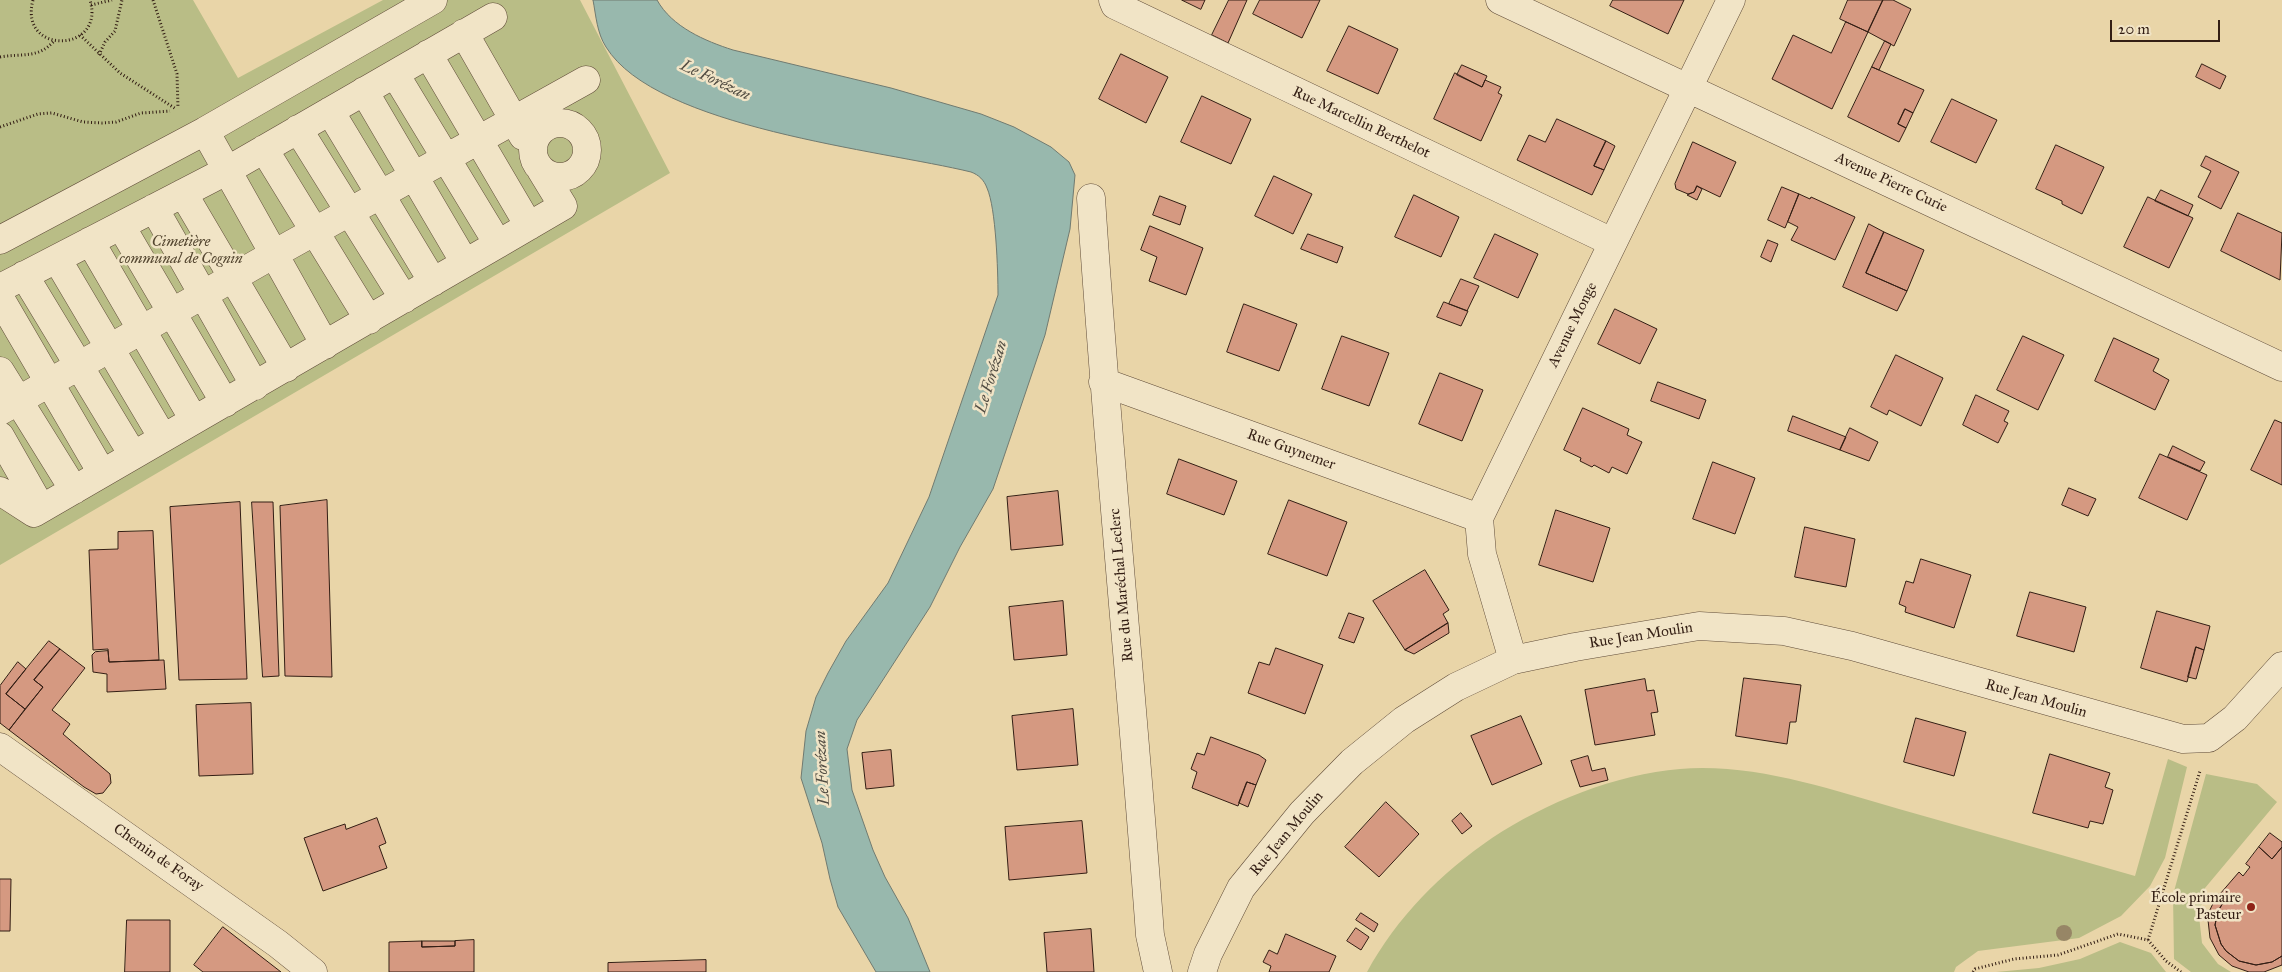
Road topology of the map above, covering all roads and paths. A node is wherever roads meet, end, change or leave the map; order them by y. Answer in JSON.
{"nodes":[{"id":1,"x":32,"y":0,"type":"edge"},
{"id":2,"x":90,"y":0,"type":"edge"},
{"id":3,"x":112,"y":0,"type":"edge"},
{"id":4,"x":122,"y":0,"type":"edge"},
{"id":5,"x":153,"y":0,"type":"edge"},
{"id":6,"x":433,"y":0,"type":"edge"},
{"id":7,"x":1113,"y":0,"type":"edge"},
{"id":8,"x":1500,"y":0,"type":"edge"},
{"id":9,"x":1731,"y":0,"type":"edge"},
{"id":10,"x":91,"y":5,"type":"junction"},
{"id":11,"x":493,"y":17,"type":"dead end"},
{"id":12,"x":464,"y":33,"type":"junction"},
{"id":13,"x":80,"y":35,"type":"junction"},
{"id":14,"x":54,"y":41,"type":"junction"},
{"id":15,"x":428,"y":54,"type":"junction"},
{"id":16,"x":99,"y":55,"type":"junction"},
{"id":17,"x":0,"y":57,"type":"edge"},
{"id":18,"x":394,"y":74,"type":"junction"},
{"id":19,"x":586,"y":80,"type":"dead end"},
{"id":20,"x":1688,"y":88,"type":"junction"},
{"id":21,"x":364,"y":91,"type":"junction"},
{"id":22,"x":178,"y":111,"type":"junction"},
{"id":23,"x":330,"y":111,"type":"junction"},
{"id":24,"x":514,"y":120,"type":"junction"},
{"id":25,"x":0,"y":127,"type":"edge"},
{"id":26,"x":298,"y":130,"type":"junction"},
{"id":27,"x":205,"y":131,"type":"junction"},
{"id":28,"x":478,"y":140,"type":"junction"},
{"id":29,"x":264,"y":149,"type":"junction"},
{"id":30,"x":445,"y":158,"type":"junction"},
{"id":31,"x":228,"y":170,"type":"junction"},
{"id":32,"x":414,"y":176,"type":"junction"},
{"id":33,"x":183,"y":194,"type":"junction"},
{"id":34,"x":380,"y":194,"type":"junction"},
{"id":35,"x":1090,"y":198,"type":"dead end"},
{"id":36,"x":154,"y":208,"type":"junction"},
{"id":37,"x":349,"y":212,"type":"junction"},
{"id":38,"x":120,"y":226,"type":"junction"},
{"id":39,"x":528,"y":226,"type":"junction"},
{"id":40,"x":314,"y":232,"type":"junction"},
{"id":41,"x":0,"y":240,"type":"edge"},
{"id":42,"x":90,"y":241,"type":"junction"},
{"id":43,"x":1612,"y":242,"type":"junction"},
{"id":44,"x":498,"y":244,"type":"junction"},
{"id":45,"x":274,"y":254,"type":"junction"},
{"id":46,"x":57,"y":259,"type":"junction"},
{"id":47,"x":465,"y":263,"type":"junction"},
{"id":48,"x":24,"y":275,"type":"junction"},
{"id":49,"x":232,"y":278,"type":"junction"},
{"id":50,"x":433,"y":282,"type":"junction"},
{"id":51,"x":0,"y":288,"type":"edge"},
{"id":52,"x":204,"y":294,"type":"junction"},
{"id":53,"x":0,"y":298,"type":"edge"},
{"id":54,"x":404,"y":299,"type":"junction"},
{"id":55,"x":172,"y":313,"type":"junction"},
{"id":56,"x":368,"y":320,"type":"junction"},
{"id":57,"x":142,"y":330,"type":"junction"},
{"id":58,"x":325,"y":345,"type":"junction"},
{"id":59,"x":110,"y":348,"type":"junction"},
{"id":60,"x":79,"y":366,"type":"junction"},
{"id":61,"x":2282,"y":367,"type":"edge"},
{"id":62,"x":286,"y":368,"type":"junction"},
{"id":63,"x":0,"y":371,"type":"edge"},
{"id":64,"x":1103,"y":382,"type":"junction"},
{"id":65,"x":49,"y":383,"type":"junction"},
{"id":66,"x":255,"y":386,"type":"junction"},
{"id":67,"x":225,"y":403,"type":"junction"},
{"id":68,"x":9,"y":406,"type":"edge"},
{"id":69,"x":194,"y":420,"type":"junction"},
{"id":70,"x":0,"y":436,"type":"edge"},
{"id":71,"x":163,"y":438,"type":"junction"},
{"id":72,"x":133,"y":455,"type":"junction"},
{"id":73,"x":102,"y":474,"type":"junction"},
{"id":74,"x":74,"y":490,"type":"junction"},
{"id":75,"x":0,"y":492,"type":"edge"},
{"id":76,"x":41,"y":508,"type":"junction"},
{"id":77,"x":1479,"y":518,"type":"junction"},
{"id":78,"x":1513,"y":660,"type":"junction"},
{"id":79,"x":2282,"y":666,"type":"edge"},
{"id":80,"x":2209,"y":738,"type":"junction"},
{"id":81,"x":0,"y":747,"type":"edge"},
{"id":82,"x":2148,"y":940,"type":"junction"},
{"id":83,"x":314,"y":972,"type":"edge"},
{"id":84,"x":1158,"y":972,"type":"edge"},
{"id":85,"x":1202,"y":972,"type":"edge"},
{"id":86,"x":1973,"y":972,"type":"edge"},
{"id":87,"x":2181,"y":972,"type":"edge"}],
"edges":[{"from":1,"to":14,"type":"path"},
{"from":2,"to":10,"type":"path"},
{"from":3,"to":10,"type":"path"},
{"from":4,"to":16,"type":"path"},
{"from":5,"to":22,"type":"path"},
{"from":6,"to":27,"type":"street"},
{"from":7,"to":43,"type":"street","name":"Rue Marcellin Berthelot"},
{"from":8,"to":20,"type":"street","name":"Avenue Pierre Curie"},
{"from":9,"to":20,"type":"street","name":"Avenue Monge"},
{"from":10,"to":13,"type":"path"},
{"from":11,"to":12,"type":"street"},
{"from":12,"to":15,"type":"street"},
{"from":12,"to":24,"type":"street"},
{"from":13,"to":14,"type":"path"},
{"from":13,"to":16,"type":"path"},
{"from":14,"to":17,"type":"path"},
{"from":15,"to":18,"type":"street"},
{"from":15,"to":28,"type":"street"},
{"from":16,"to":22,"type":"path"},
{"from":18,"to":21,"type":"street"},
{"from":18,"to":30,"type":"street"},
{"from":19,"to":24,"type":"street"},
{"from":20,"to":43,"type":"street","name":"Avenue Monge"},
{"from":20,"to":61,"type":"street","name":"Avenue Pierre Curie"},
{"from":21,"to":23,"type":"street"},
{"from":21,"to":32,"type":"street"},
{"from":22,"to":25,"type":"path"},
{"from":23,"to":26,"type":"street"},
{"from":23,"to":34,"type":"street"},
{"from":24,"to":28,"type":"street"},
{"from":24,"to":39,"type":"street"},
{"from":26,"to":29,"type":"street"},
{"from":26,"to":37,"type":"street"},
{"from":27,"to":31,"type":"street"},
{"from":27,"to":41,"type":"street"},
{"from":28,"to":30,"type":"street"},
{"from":28,"to":39,"type":"street"},
{"from":29,"to":31,"type":"street"},
{"from":29,"to":40,"type":"street"},
{"from":30,"to":32,"type":"street"},
{"from":30,"to":44,"type":"street"},
{"from":31,"to":33,"type":"street"},
{"from":31,"to":45,"type":"street"},
{"from":32,"to":34,"type":"street"},
{"from":32,"to":47,"type":"street"},
{"from":33,"to":36,"type":"street"},
{"from":33,"to":49,"type":"street"},
{"from":34,"to":37,"type":"street"},
{"from":34,"to":50,"type":"street"},
{"from":35,"to":64,"type":"street","name":"Rue du Maréchal Leclerc"},
{"from":36,"to":38,"type":"street"},
{"from":36,"to":52,"type":"street"},
{"from":37,"to":40,"type":"street"},
{"from":37,"to":54,"type":"street"},
{"from":38,"to":42,"type":"street"},
{"from":38,"to":55,"type":"street"},
{"from":39,"to":44,"type":"street"},
{"from":40,"to":45,"type":"street"},
{"from":40,"to":56,"type":"street"},
{"from":42,"to":46,"type":"street"},
{"from":42,"to":57,"type":"street"},
{"from":43,"to":77,"type":"street","name":"Avenue Monge"},
{"from":44,"to":47,"type":"street"},
{"from":45,"to":49,"type":"street"},
{"from":45,"to":58,"type":"street"},
{"from":46,"to":48,"type":"street"},
{"from":46,"to":59,"type":"street"},
{"from":47,"to":50,"type":"street"},
{"from":48,"to":51,"type":"street"},
{"from":48,"to":60,"type":"street"},
{"from":49,"to":52,"type":"street"},
{"from":49,"to":62,"type":"street"},
{"from":50,"to":54,"type":"street"},
{"from":52,"to":55,"type":"street"},
{"from":52,"to":66,"type":"street"},
{"from":53,"to":65,"type":"street"},
{"from":54,"to":56,"type":"street"},
{"from":55,"to":57,"type":"street"},
{"from":55,"to":67,"type":"street"},
{"from":56,"to":58,"type":"street"},
{"from":57,"to":59,"type":"street"},
{"from":57,"to":69,"type":"street"},
{"from":58,"to":62,"type":"street"},
{"from":59,"to":60,"type":"street"},
{"from":59,"to":71,"type":"street"},
{"from":60,"to":65,"type":"street"},
{"from":60,"to":72,"type":"street"},
{"from":62,"to":66,"type":"street"},
{"from":63,"to":68,"type":"street"},
{"from":64,"to":77,"type":"street","name":"Rue Guynemer"},
{"from":64,"to":84,"type":"street","name":"Rue du Maréchal Leclerc"},
{"from":65,"to":68,"type":"street"},
{"from":65,"to":73,"type":"street"},
{"from":66,"to":67,"type":"street"},
{"from":67,"to":69,"type":"street"},
{"from":68,"to":74,"type":"street"},
{"from":69,"to":71,"type":"street"},
{"from":70,"to":76,"type":"street"},
{"from":71,"to":72,"type":"street"},
{"from":72,"to":73,"type":"street"},
{"from":73,"to":74,"type":"street"},
{"from":74,"to":76,"type":"street"},
{"from":75,"to":76,"type":"street"},
{"from":77,"to":78,"type":"street"},
{"from":78,"to":80,"type":"street","name":"Rue Jean Moulin"},
{"from":78,"to":85,"type":"street","name":"Rue Jean Moulin"},
{"from":79,"to":80,"type":"street"},
{"from":80,"to":82,"type":"path"},
{"from":81,"to":83,"type":"street","name":"Chemin de Foray"},
{"from":82,"to":86,"type":"path"},
{"from":82,"to":87,"type":"path"}]}
